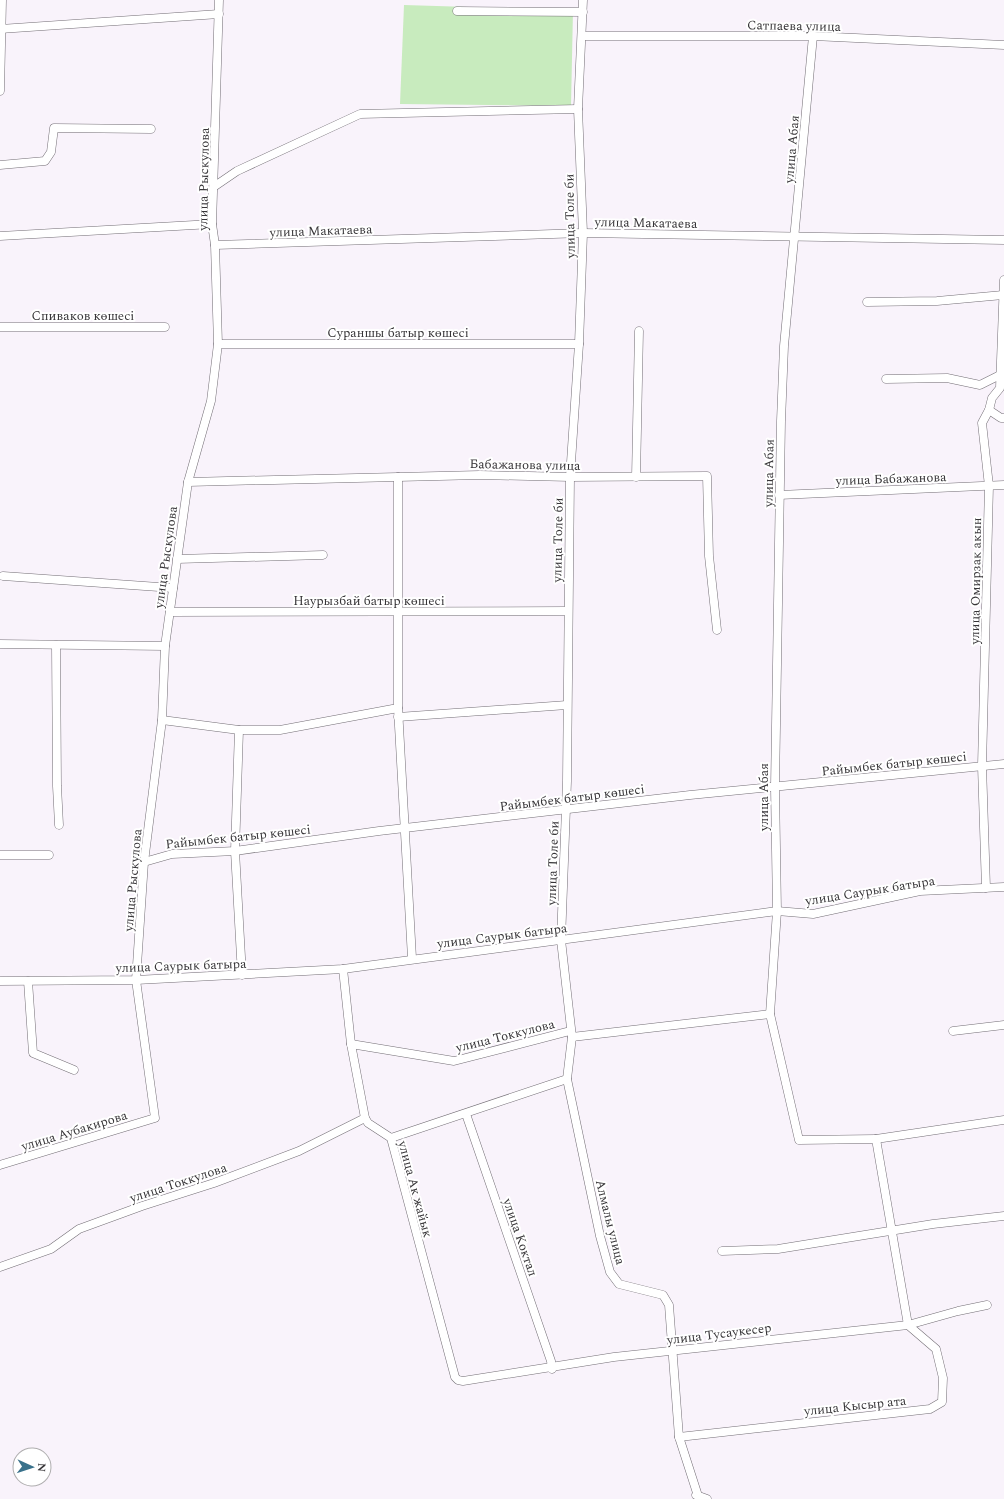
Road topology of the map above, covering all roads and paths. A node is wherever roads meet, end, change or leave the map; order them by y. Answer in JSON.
{"nodes":[{"id":1,"x":2,"y":0,"type":"edge"},
{"id":2,"x":219,"y":0,"type":"edge"},
{"id":3,"x":584,"y":0,"type":"edge"},
{"id":4,"x":457,"y":11,"type":"dead end"},
{"id":5,"x":583,"y":12,"type":"junction"},
{"id":6,"x":218,"y":14,"type":"junction"},
{"id":7,"x":1,"y":29,"type":"edge"},
{"id":8,"x":583,"y":36,"type":"junction"},
{"id":9,"x":814,"y":36,"type":"junction"},
{"id":10,"x":1004,"y":45,"type":"edge"},
{"id":11,"x":0,"y":91,"type":"edge"},
{"id":12,"x":578,"y":109,"type":"junction"},
{"id":13,"x":151,"y":129,"type":"dead end"},
{"id":14,"x":0,"y":165,"type":"edge"},
{"id":15,"x":215,"y":186,"type":"junction"},
{"id":16,"x":212,"y":224,"type":"junction"},
{"id":17,"x":583,"y":233,"type":"junction"},
{"id":18,"x":0,"y":236,"type":"edge"},
{"id":19,"x":795,"y":238,"type":"junction"},
{"id":20,"x":1004,"y":240,"type":"edge"},
{"id":21,"x":215,"y":245,"type":"junction"},
{"id":22,"x":1004,"y":280,"type":"edge"},
{"id":23,"x":1003,"y":295,"type":"edge"},
{"id":24,"x":867,"y":302,"type":"dead end"},
{"id":25,"x":0,"y":327,"type":"edge"},
{"id":26,"x":165,"y":327,"type":"dead end"},
{"id":27,"x":639,"y":331,"type":"dead end"},
{"id":28,"x":218,"y":344,"type":"junction"},
{"id":29,"x":579,"y":344,"type":"junction"},
{"id":30,"x":1000,"y":375,"type":"junction"},
{"id":31,"x":886,"y":379,"type":"dead end"},
{"id":32,"x":989,"y":410,"type":"junction"},
{"id":33,"x":1004,"y":418,"type":"edge"},
{"id":34,"x":636,"y":476,"type":"junction"},
{"id":35,"x":398,"y":477,"type":"junction"},
{"id":36,"x":570,"y":477,"type":"junction"},
{"id":37,"x":188,"y":482,"type":"junction"},
{"id":38,"x":1004,"y":485,"type":"edge"},
{"id":39,"x":989,"y":486,"type":"junction"},
{"id":40,"x":779,"y":495,"type":"junction"},
{"id":41,"x":323,"y":555,"type":"dead end"},
{"id":42,"x":177,"y":559,"type":"junction"},
{"id":43,"x":3,"y":576,"type":"dead end"},
{"id":44,"x":173,"y":588,"type":"junction"},
{"id":45,"x":568,"y":611,"type":"junction"},
{"id":46,"x":170,"y":612,"type":"junction"},
{"id":47,"x":399,"y":612,"type":"junction"},
{"id":48,"x":717,"y":630,"type":"dead end"},
{"id":49,"x":0,"y":644,"type":"edge"},
{"id":50,"x":56,"y":645,"type":"junction"},
{"id":51,"x":165,"y":646,"type":"junction"},
{"id":52,"x":567,"y":705,"type":"junction"},
{"id":53,"x":398,"y":713,"type":"junction"},
{"id":54,"x":162,"y":720,"type":"junction"},
{"id":55,"x":239,"y":730,"type":"junction"},
{"id":56,"x":1004,"y":764,"type":"edge"},
{"id":57,"x":982,"y":766,"type":"junction"},
{"id":58,"x":774,"y":787,"type":"junction"},
{"id":59,"x":565,"y":809,"type":"junction"},
{"id":60,"x":59,"y":824,"type":"dead end"},
{"id":61,"x":406,"y":828,"type":"junction"},
{"id":62,"x":235,"y":851,"type":"junction"},
{"id":63,"x":0,"y":855,"type":"edge"},
{"id":64,"x":49,"y":855,"type":"dead end"},
{"id":65,"x":144,"y":862,"type":"junction"},
{"id":66,"x":1004,"y":887,"type":"edge"},
{"id":67,"x":986,"y":888,"type":"junction"},
{"id":68,"x":776,"y":911,"type":"junction"},
{"id":69,"x":561,"y":940,"type":"junction"},
{"id":70,"x":412,"y":958,"type":"junction"},
{"id":71,"x":343,"y":969,"type":"junction"},
{"id":72,"x":242,"y":975,"type":"junction"},
{"id":73,"x":136,"y":980,"type":"junction"},
{"id":74,"x":0,"y":981,"type":"edge"},
{"id":75,"x":28,"y":981,"type":"junction"},
{"id":76,"x":770,"y":1014,"type":"junction"},
{"id":77,"x":1004,"y":1025,"type":"edge"},
{"id":78,"x":953,"y":1031,"type":"dead end"},
{"id":79,"x":571,"y":1034,"type":"junction"},
{"id":80,"x":352,"y":1044,"type":"junction"},
{"id":81,"x":74,"y":1070,"type":"dead end"},
{"id":82,"x":567,"y":1079,"type":"junction"},
{"id":83,"x":466,"y":1114,"type":"junction"},
{"id":84,"x":155,"y":1118,"type":"joint"},
{"id":85,"x":365,"y":1118,"type":"junction"},
{"id":86,"x":1004,"y":1120,"type":"edge"},
{"id":87,"x":391,"y":1138,"type":"junction"},
{"id":88,"x":876,"y":1140,"type":"junction"},
{"id":89,"x":0,"y":1165,"type":"edge"},
{"id":90,"x":1004,"y":1216,"type":"edge"},
{"id":91,"x":892,"y":1231,"type":"junction"},
{"id":92,"x":722,"y":1252,"type":"dead end"},
{"id":93,"x":0,"y":1266,"type":"edge"},
{"id":94,"x":987,"y":1305,"type":"dead end"},
{"id":95,"x":908,"y":1324,"type":"junction"},
{"id":96,"x":671,"y":1351,"type":"junction"},
{"id":97,"x":552,"y":1369,"type":"junction"},
{"id":98,"x":455,"y":1377,"type":"joint"},
{"id":99,"x":678,"y":1437,"type":"junction"},
{"id":100,"x":697,"y":1497,"type":"edge"},
{"id":101,"x":708,"y":1499,"type":"edge"}],
"edges":[{"from":1,"to":7,"type":"street"},
{"from":2,"to":6,"type":"street","name":"улица Рыскулова"},
{"from":3,"to":5,"type":"street","name":"улица Толе би"},
{"from":4,"to":5,"type":"street"},
{"from":5,"to":8,"type":"street","name":"улица Толе би"},
{"from":6,"to":7,"type":"street"},
{"from":6,"to":15,"type":"street","name":"улица Рыскулова"},
{"from":7,"to":11,"type":"street"},
{"from":8,"to":9,"type":"street","name":"Сатпаева улица"},
{"from":8,"to":12,"type":"street","name":"улица Толе би"},
{"from":9,"to":10,"type":"street","name":"Сатпаева улица"},
{"from":9,"to":19,"type":"street","name":"улица Абая"},
{"from":12,"to":15,"type":"street"},
{"from":12,"to":17,"type":"street","name":"улица Толе би"},
{"from":13,"to":14,"type":"street"},
{"from":15,"to":16,"type":"street","name":"улица Рыскулова"},
{"from":16,"to":18,"type":"street"},
{"from":16,"to":21,"type":"street","name":"улица Рыскулова"},
{"from":17,"to":19,"type":"street","name":"улица Макатаева"},
{"from":17,"to":21,"type":"street","name":"улица Макатаева"},
{"from":17,"to":29,"type":"street","name":"улица Толе би"},
{"from":19,"to":20,"type":"street","name":"улица Макатаева"},
{"from":19,"to":40,"type":"street","name":"улица Абая"},
{"from":21,"to":28,"type":"street","name":"улица Рыскулова"},
{"from":22,"to":23,"type":"street","name":"улица Омирзак акын"},
{"from":23,"to":24,"type":"street"},
{"from":23,"to":30,"type":"street","name":"улица Омирзак акын"},
{"from":25,"to":26,"type":"street","name":"Спиваков көшесі"},
{"from":27,"to":34,"type":"street"},
{"from":28,"to":29,"type":"street","name":"Сураншы батыр көшесі"},
{"from":28,"to":37,"type":"street","name":"улица Рыскулова"},
{"from":29,"to":36,"type":"street","name":"улица Толе би"},
{"from":30,"to":31,"type":"street"},
{"from":30,"to":32,"type":"street","name":"улица Омирзак акын"},
{"from":32,"to":33,"type":"street"},
{"from":32,"to":39,"type":"street","name":"улица Омирзак акын"},
{"from":34,"to":36,"type":"street","name":"Бабажанова улица"},
{"from":34,"to":48,"type":"street","name":"Бабажанова улица"},
{"from":35,"to":36,"type":"street","name":"Бабажанова улица"},
{"from":35,"to":37,"type":"street","name":"Бабажанова улица"},
{"from":35,"to":47,"type":"street"},
{"from":36,"to":45,"type":"street","name":"улица Толе би"},
{"from":37,"to":42,"type":"street","name":"улица Рыскулова"},
{"from":38,"to":39,"type":"street","name":"улица Бабажанова"},
{"from":39,"to":40,"type":"street","name":"улица Бабажанова"},
{"from":39,"to":57,"type":"street","name":"улица Омирзак акын"},
{"from":40,"to":58,"type":"street","name":"улица Абая"},
{"from":41,"to":42,"type":"street"},
{"from":42,"to":44,"type":"street","name":"улица Рыскулова"},
{"from":43,"to":44,"type":"street"},
{"from":44,"to":46,"type":"street","name":"улица Рыскулова"},
{"from":45,"to":47,"type":"street","name":"Наурызбай батыр көшесі"},
{"from":45,"to":52,"type":"street","name":"улица Толе би"},
{"from":46,"to":47,"type":"street","name":"Наурызбай батыр көшесі"},
{"from":46,"to":51,"type":"street","name":"улица Рыскулова"},
{"from":47,"to":53,"type":"street"},
{"from":49,"to":50,"type":"street"},
{"from":50,"to":51,"type":"street"},
{"from":50,"to":60,"type":"street"},
{"from":51,"to":54,"type":"street","name":"улица Рыскулова"},
{"from":52,"to":53,"type":"street"},
{"from":52,"to":59,"type":"street","name":"улица Толе би"},
{"from":53,"to":55,"type":"street"},
{"from":53,"to":61,"type":"street"},
{"from":54,"to":55,"type":"street"},
{"from":54,"to":65,"type":"street","name":"улица Рыскулова"},
{"from":55,"to":62,"type":"street"},
{"from":56,"to":57,"type":"street","name":"Райымбек батыр көшесі"},
{"from":57,"to":58,"type":"street","name":"Райымбек батыр көшесі"},
{"from":57,"to":67,"type":"street","name":"улица Омирзак акын"},
{"from":58,"to":59,"type":"street","name":"Райымбек батыр көшесі"},
{"from":58,"to":68,"type":"street","name":"улица Абая"},
{"from":59,"to":61,"type":"street","name":"Райымбек батыр көшесі"},
{"from":59,"to":69,"type":"street","name":"улица Толе би"},
{"from":61,"to":62,"type":"street","name":"Райымбек батыр көшесі"},
{"from":61,"to":70,"type":"street"},
{"from":62,"to":65,"type":"street","name":"Райымбек батыр көшесі"},
{"from":62,"to":72,"type":"street"},
{"from":63,"to":64,"type":"street"},
{"from":65,"to":73,"type":"street","name":"улица Рыскулова"},
{"from":66,"to":67,"type":"street","name":"улица Саурык батыра"},
{"from":67,"to":68,"type":"street","name":"улица Саурык батыра"},
{"from":68,"to":69,"type":"street","name":"улица Саурык батыра"},
{"from":68,"to":76,"type":"street","name":"улица Абая"},
{"from":69,"to":70,"type":"street","name":"улица Саурык батыра"},
{"from":69,"to":79,"type":"street","name":"улица Толе би"},
{"from":70,"to":71,"type":"street","name":"улица Саурык батыра"},
{"from":71,"to":72,"type":"street","name":"улица Саурык батыра"},
{"from":71,"to":80,"type":"street"},
{"from":72,"to":73,"type":"street","name":"улица Саурык батыра"},
{"from":73,"to":75,"type":"street","name":"улица Саурык батыра"},
{"from":73,"to":84,"type":"street","name":"улица Рыскулова"},
{"from":74,"to":75,"type":"street","name":"улица Саурык батыра"},
{"from":75,"to":81,"type":"street"},
{"from":76,"to":79,"type":"street","name":"улица Токкулова"},
{"from":76,"to":88,"type":"street","name":"улица Абая"},
{"from":77,"to":78,"type":"street"},
{"from":79,"to":80,"type":"street","name":"улица Токкулова"},
{"from":79,"to":82,"type":"street","name":"улица Толе би"},
{"from":80,"to":85,"type":"street"},
{"from":82,"to":83,"type":"street"},
{"from":82,"to":96,"type":"street","name":"Алмалы улица"},
{"from":83,"to":87,"type":"street"},
{"from":83,"to":97,"type":"street","name":"улица Коктал"},
{"from":84,"to":89,"type":"street","name":"улица Аубакирова"},
{"from":85,"to":87,"type":"street","name":"улица Ак жайык"},
{"from":85,"to":93,"type":"street","name":"улица Токкулова"},
{"from":86,"to":88,"type":"street"},
{"from":87,"to":98,"type":"street","name":"улица Ак жайык"},
{"from":88,"to":91,"type":"street"},
{"from":90,"to":91,"type":"street"},
{"from":91,"to":92,"type":"street"},
{"from":91,"to":95,"type":"street"},
{"from":94,"to":95,"type":"street","name":"улица Тусаукесер"},
{"from":95,"to":96,"type":"street","name":"улица Тусаукесер"},
{"from":95,"to":99,"type":"street","name":"улица Кысыр ата"},
{"from":96,"to":97,"type":"street","name":"улица Тусаукесер"},
{"from":96,"to":99,"type":"street","name":"Алмалы улица"},
{"from":97,"to":98,"type":"street","name":"улица Тусаукесер"},
{"from":99,"to":100,"type":"street","name":"Алмалы улица"},
{"from":100,"to":101,"type":"street"}]}
